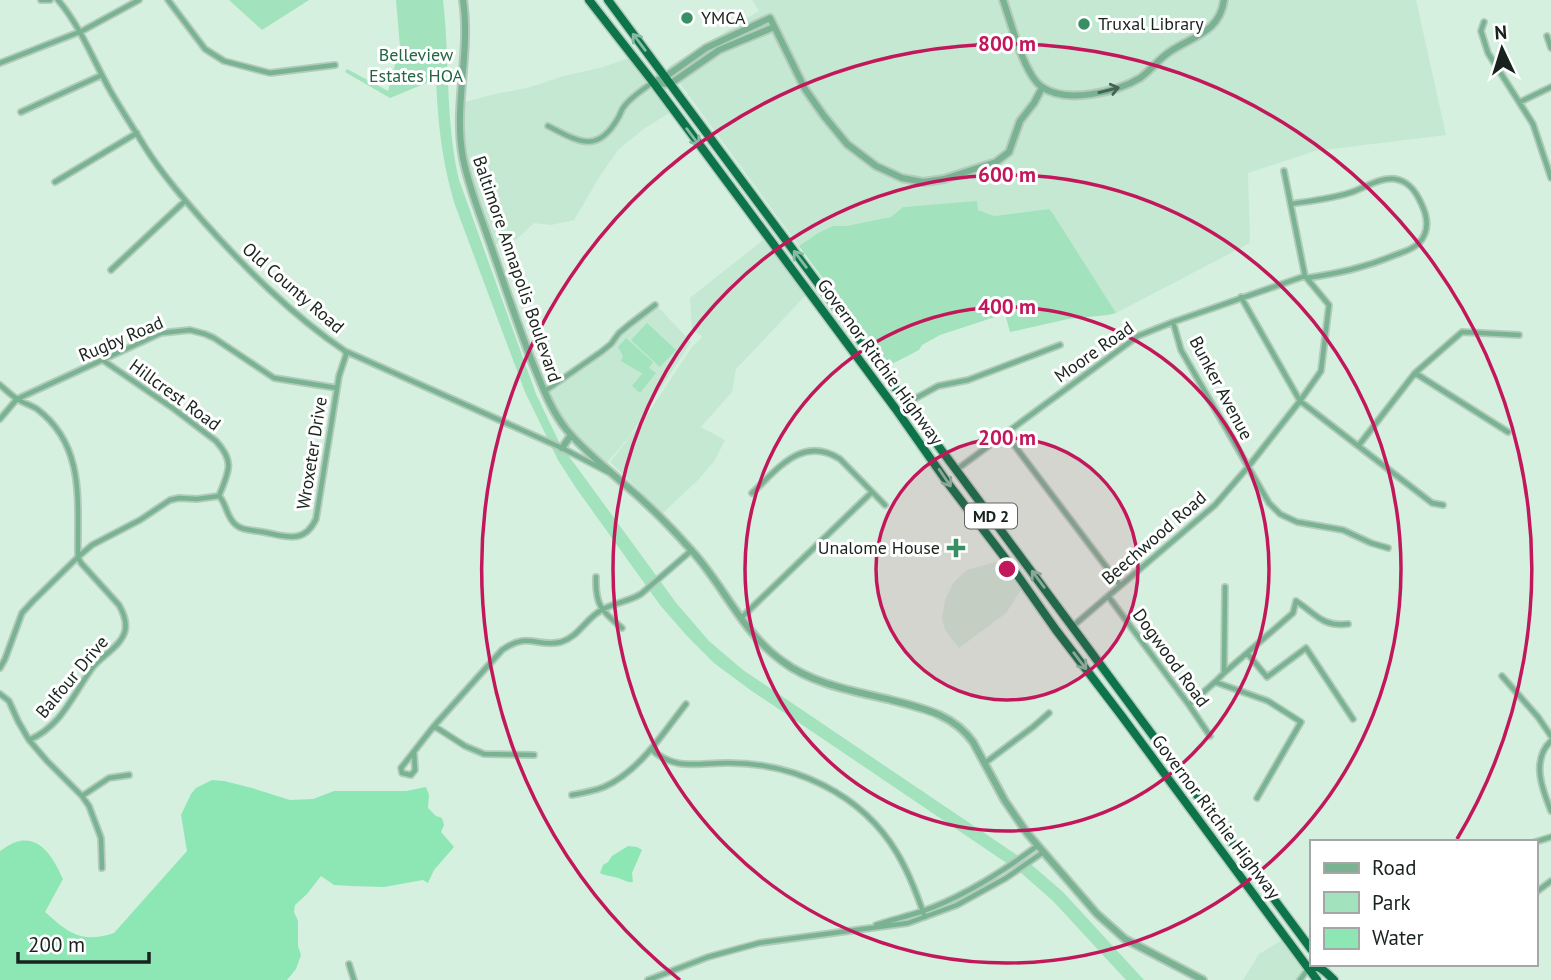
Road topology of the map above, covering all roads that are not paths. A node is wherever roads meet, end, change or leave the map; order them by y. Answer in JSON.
{"nodes":[{"id":1,"x":41,"y":0,"type":"edge"},
{"id":2,"x":50,"y":0,"type":"edge"},
{"id":3,"x":58,"y":0,"type":"edge"},
{"id":4,"x":139,"y":0,"type":"edge"},
{"id":5,"x":168,"y":0,"type":"edge"},
{"id":6,"x":463,"y":0,"type":"edge"},
{"id":7,"x":589,"y":0,"type":"edge"},
{"id":8,"x":608,"y":0,"type":"edge"},
{"id":9,"x":1003,"y":0,"type":"edge"},
{"id":10,"x":1224,"y":0,"type":"edge"},
{"id":11,"x":1484,"y":22,"type":"dead end"},
{"id":12,"x":774,"y":27,"type":"junction"},
{"id":13,"x":79,"y":32,"type":"junction"},
{"id":14,"x":1547,"y":36,"type":"dead end"},
{"id":15,"x":1551,"y":48,"type":"edge"},
{"id":16,"x":0,"y":63,"type":"edge"},
{"id":17,"x":335,"y":65,"type":"dead end"},
{"id":18,"x":102,"y":75,"type":"junction"},
{"id":19,"x":668,"y":80,"type":"junction"},
{"id":20,"x":653,"y":82,"type":"junction"},
{"id":21,"x":1551,"y":87,"type":"edge"},
{"id":22,"x":1042,"y":88,"type":"junction"},
{"id":23,"x":1520,"y":102,"type":"junction"},
{"id":24,"x":21,"y":112,"type":"dead end"},
{"id":25,"x":548,"y":126,"type":"dead end"},
{"id":26,"x":136,"y":133,"type":"junction"},
{"id":27,"x":1549,"y":164,"type":"edge"},
{"id":28,"x":1284,"y":171,"type":"dead end"},
{"id":29,"x":1551,"y":178,"type":"edge"},
{"id":30,"x":55,"y":182,"type":"dead end"},
{"id":31,"x":185,"y":201,"type":"junction"},
{"id":32,"x":1291,"y":204,"type":"junction"},
{"id":33,"x":111,"y":270,"type":"dead end"},
{"id":34,"x":1306,"y":277,"type":"junction"},
{"id":35,"x":1241,"y":298,"type":"junction"},
{"id":36,"x":655,"y":305,"type":"dead end"},
{"id":37,"x":1173,"y":322,"type":"junction"},
{"id":38,"x":1519,"y":335,"type":"dead end"},
{"id":39,"x":1060,"y":345,"type":"dead end"},
{"id":40,"x":345,"y":351,"type":"junction"},
{"id":41,"x":103,"y":361,"type":"junction"},
{"id":42,"x":1415,"y":373,"type":"junction"},
{"id":43,"x":0,"y":385,"type":"edge"},
{"id":44,"x":337,"y":388,"type":"junction"},
{"id":45,"x":544,"y":392,"type":"junction"},
{"id":46,"x":17,"y":399,"type":"junction"},
{"id":47,"x":1300,"y":401,"type":"junction"},
{"id":48,"x":907,"y":403,"type":"junction"},
{"id":49,"x":0,"y":419,"type":"edge"},
{"id":50,"x":924,"y":426,"type":"junction"},
{"id":51,"x":1508,"y":432,"type":"dead end"},
{"id":52,"x":914,"y":433,"type":"junction"},
{"id":53,"x":1005,"y":433,"type":"junction"},
{"id":54,"x":571,"y":435,"type":"junction"},
{"id":55,"x":1359,"y":445,"type":"junction"},
{"id":56,"x":562,"y":448,"type":"junction"},
{"id":57,"x":1248,"y":467,"type":"junction"},
{"id":58,"x":956,"y":470,"type":"junction"},
{"id":59,"x":614,"y":475,"type":"junction"},
{"id":60,"x":872,"y":492,"type":"junction"},
{"id":61,"x":752,"y":493,"type":"dead end"},
{"id":62,"x":219,"y":496,"type":"junction"},
{"id":63,"x":885,"y":505,"type":"dead end"},
{"id":64,"x":1443,"y":505,"type":"dead end"},
{"id":65,"x":1388,"y":548,"type":"dead end"},
{"id":66,"x":692,"y":551,"type":"junction"},
{"id":67,"x":78,"y":557,"type":"junction"},
{"id":68,"x":596,"y":577,"type":"dead end"},
{"id":69,"x":1121,"y":585,"type":"junction"},
{"id":70,"x":1225,"y":587,"type":"dead end"},
{"id":71,"x":1108,"y":596,"type":"junction"},
{"id":72,"x":601,"y":610,"type":"junction"},
{"id":73,"x":741,"y":619,"type":"junction"},
{"id":74,"x":1348,"y":624,"type":"dead end"},
{"id":75,"x":1073,"y":626,"type":"junction"},
{"id":76,"x":622,"y":628,"type":"dead end"},
{"id":77,"x":1247,"y":653,"type":"junction"},
{"id":78,"x":3,"y":658,"type":"edge"},
{"id":79,"x":0,"y":668,"type":"edge"},
{"id":80,"x":1224,"y":673,"type":"junction"},
{"id":81,"x":1502,"y":676,"type":"dead end"},
{"id":82,"x":1215,"y":682,"type":"junction"},
{"id":83,"x":0,"y":694,"type":"edge"},
{"id":84,"x":686,"y":704,"type":"dead end"},
{"id":85,"x":1189,"y":705,"type":"junction"},
{"id":86,"x":1134,"y":709,"type":"junction"},
{"id":87,"x":1049,"y":713,"type":"dead end"},
{"id":88,"x":1121,"y":715,"type":"junction"},
{"id":89,"x":1353,"y":719,"type":"dead end"},
{"id":90,"x":434,"y":726,"type":"junction"},
{"id":91,"x":1210,"y":736,"type":"dead end"},
{"id":92,"x":1551,"y":739,"type":"edge"},
{"id":93,"x":29,"y":740,"type":"junction"},
{"id":94,"x":650,"y":749,"type":"junction"},
{"id":95,"x":414,"y":752,"type":"junction"},
{"id":96,"x":534,"y":755,"type":"dead end"},
{"id":97,"x":985,"y":763,"type":"junction"},
{"id":98,"x":129,"y":775,"type":"dead end"},
{"id":99,"x":572,"y":795,"type":"dead end"},
{"id":100,"x":82,"y":796,"type":"junction"},
{"id":101,"x":1257,"y":798,"type":"dead end"},
{"id":102,"x":1551,"y":811,"type":"edge"},
{"id":103,"x":1037,"y":846,"type":"junction"},
{"id":104,"x":1042,"y":853,"type":"junction"},
{"id":105,"x":102,"y":867,"type":"dead end"},
{"id":106,"x":980,"y":884,"type":"junction"},
{"id":107,"x":983,"y":891,"type":"junction"},
{"id":108,"x":954,"y":898,"type":"junction"},
{"id":109,"x":957,"y":905,"type":"junction"},
{"id":110,"x":924,"y":914,"type":"junction"},
{"id":111,"x":1310,"y":948,"type":"edge"},
{"id":112,"x":349,"y":964,"type":"dead end"},
{"id":113,"x":1310,"y":965,"type":"edge"},
{"id":114,"x":1318,"y":966,"type":"edge"},
{"id":115,"x":1324,"y":966,"type":"edge"},
{"id":116,"x":354,"y":980,"type":"edge"},
{"id":117,"x":648,"y":980,"type":"edge"},
{"id":118,"x":1203,"y":980,"type":"edge"},
{"id":119,"x":1300,"y":980,"type":"edge"},
{"id":120,"x":1335,"y":980,"type":"edge"}],
"edges":[{"from":1,"to":2,"type":"street"},
{"from":3,"to":13,"type":"street","name":"Old County Road"},
{"from":4,"to":13,"type":"street"},
{"from":5,"to":17,"type":"street"},
{"from":6,"to":45,"type":"street","name":"Baltimore Annapolis Boulevard"},
{"from":7,"to":20,"type":"highway","name":"Governor Ritchie Highway","number":"MD 2"},
{"from":19,"to":8,"type":"highway","name":"Governor Ritchie Highway","number":"MD 2","one_way":true},
{"from":9,"to":22,"type":"street"},
{"from":22,"to":10,"type":"street","one_way":true},
{"from":11,"to":23,"type":"street"},
{"from":12,"to":19,"type":"street"},
{"from":12,"to":19,"type":"street"},
{"from":12,"to":22,"type":"street"},
{"from":13,"to":16,"type":"street"},
{"from":13,"to":18,"type":"street","name":"Old County Road"},
{"from":14,"to":15,"type":"street"},
{"from":18,"to":24,"type":"street"},
{"from":18,"to":26,"type":"street","name":"Old County Road"},
{"from":19,"to":20,"type":"street"},
{"from":48,"to":19,"type":"highway","name":"Governor Ritchie Highway","number":"MD 2","one_way":true},
{"from":20,"to":25,"type":"street"},
{"from":20,"to":52,"type":"highway","name":"Governor Ritchie Highway","number":"MD 2","one_way":true},
{"from":21,"to":23,"type":"street"},
{"from":23,"to":27,"type":"street"},
{"from":26,"to":30,"type":"street"},
{"from":26,"to":31,"type":"street","name":"Old County Road"},
{"from":27,"to":29,"type":"street"},
{"from":28,"to":32,"type":"street"},
{"from":31,"to":33,"type":"street"},
{"from":31,"to":40,"type":"street","name":"Old County Road"},
{"from":32,"to":34,"type":"street"},
{"from":32,"to":34,"type":"street","name":"Moore Road"},
{"from":34,"to":35,"type":"street","name":"Moore Road"},
{"from":34,"to":47,"type":"street","name":"Beechwood Road"},
{"from":35,"to":37,"type":"street","name":"Moore Road"},
{"from":35,"to":47,"type":"street"},
{"from":36,"to":45,"type":"street"},
{"from":37,"to":53,"type":"street","name":"Moore Road"},
{"from":37,"to":57,"type":"street","name":"Bunker Avenue"},
{"from":38,"to":42,"type":"street"},
{"from":39,"to":48,"type":"street"},
{"from":40,"to":44,"type":"street","name":"Wroxeter Drive"},
{"from":40,"to":56,"type":"street","name":"Old County Road"},
{"from":41,"to":44,"type":"street","name":"Rugby Road"},
{"from":41,"to":46,"type":"street","name":"Rugby Road"},
{"from":41,"to":62,"type":"street","name":"Hillcrest Road"},
{"from":42,"to":51,"type":"street"},
{"from":42,"to":55,"type":"street"},
{"from":43,"to":46,"type":"street"},
{"from":44,"to":62,"type":"street","name":"Wroxeter Drive"},
{"from":45,"to":54,"type":"street","name":"Baltimore Annapolis Boulevard"},
{"from":46,"to":49,"type":"street","name":"Rugby Road"},
{"from":46,"to":67,"type":"street"},
{"from":47,"to":55,"type":"street"},
{"from":47,"to":57,"type":"street","name":"Beechwood Road"},
{"from":48,"to":50,"type":"highway","name":"Governor Ritchie Highway","number":"MD 2"},
{"from":50,"to":52,"type":"highway"},
{"from":50,"to":58,"type":"highway","name":"Governor Ritchie Highway","number":"MD 2"},
{"from":52,"to":88,"type":"highway","name":"Governor Ritchie Highway","number":"MD 2","one_way":true},
{"from":53,"to":58,"type":"street","name":"Moore Road"},
{"from":53,"to":69,"type":"street"},
{"from":54,"to":56,"type":"street"},
{"from":54,"to":59,"type":"street","name":"Baltimore Annapolis Boulevard"},
{"from":55,"to":64,"type":"street"},
{"from":56,"to":59,"type":"street","name":"Old County Road"},
{"from":57,"to":65,"type":"street","name":"Bunker Avenue"},
{"from":57,"to":69,"type":"street","name":"Beechwood Road"},
{"from":75,"to":58,"type":"highway","name":"Governor Ritchie Highway","number":"MD 2","one_way":true},
{"from":59,"to":66,"type":"street","name":"Baltimore Annapolis Boulevard"},
{"from":60,"to":61,"type":"street"},
{"from":60,"to":63,"type":"street"},
{"from":60,"to":73,"type":"street"},
{"from":62,"to":67,"type":"street"},
{"from":66,"to":72,"type":"street"},
{"from":66,"to":73,"type":"street","name":"Baltimore Annapolis Boulevard"},
{"from":67,"to":78,"type":"street"},
{"from":67,"to":93,"type":"street","name":"Balfour Drive"},
{"from":68,"to":72,"type":"street"},
{"from":69,"to":71,"type":"street","name":"Beechwood Road"},
{"from":70,"to":80,"type":"street"},
{"from":71,"to":75,"type":"street","name":"Beechwood Road"},
{"from":71,"to":85,"type":"street","name":"Dogwood Road"},
{"from":72,"to":76,"type":"street"},
{"from":72,"to":90,"type":"street"},
{"from":73,"to":97,"type":"street","name":"Baltimore Annapolis Boulevard"},
{"from":74,"to":77,"type":"street"},
{"from":75,"to":86,"type":"highway","name":"Governor Ritchie Highway","number":"MD 2"},
{"from":77,"to":80,"type":"street"},
{"from":77,"to":89,"type":"street"},
{"from":78,"to":79,"type":"street"},
{"from":80,"to":82,"type":"street"},
{"from":81,"to":92,"type":"street"},
{"from":82,"to":85,"type":"street"},
{"from":82,"to":101,"type":"street"},
{"from":83,"to":93,"type":"street"},
{"from":84,"to":94,"type":"street"},
{"from":85,"to":91,"type":"street","name":"Dogwood Road"},
{"from":86,"to":88,"type":"highway"},
{"from":86,"to":111,"type":"highway","name":"Governor Ritchie Highway","number":"MD 2"},
{"from":87,"to":97,"type":"street"},
{"from":88,"to":113,"type":"highway","name":"Governor Ritchie Highway","number":"MD 2"},
{"from":90,"to":95,"type":"street"},
{"from":90,"to":96,"type":"street"},
{"from":92,"to":102,"type":"street"},
{"from":93,"to":100,"type":"street"},
{"from":94,"to":99,"type":"street"},
{"from":94,"to":110,"type":"street"},
{"from":95,"to":95,"type":"street"},
{"from":97,"to":103,"type":"street","name":"Baltimore Annapolis Boulevard"},
{"from":98,"to":100,"type":"street"},
{"from":100,"to":105,"type":"street"},
{"from":103,"to":104,"type":"street","name":"Baltimore Annapolis Boulevard"},
{"from":103,"to":106,"type":"street"},
{"from":104,"to":107,"type":"street"},
{"from":104,"to":118,"type":"street","name":"Baltimore Annapolis Boulevard"},
{"from":106,"to":107,"type":"street"},
{"from":106,"to":108,"type":"street"},
{"from":107,"to":109,"type":"street"},
{"from":108,"to":109,"type":"street"},
{"from":108,"to":110,"type":"street"},
{"from":109,"to":110,"type":"street"},
{"from":110,"to":117,"type":"street"},
{"from":112,"to":116,"type":"street"},
{"from":113,"to":119,"type":"street"},
{"from":114,"to":120,"type":"highway"},
{"from":115,"to":120,"type":"highway"}]}
